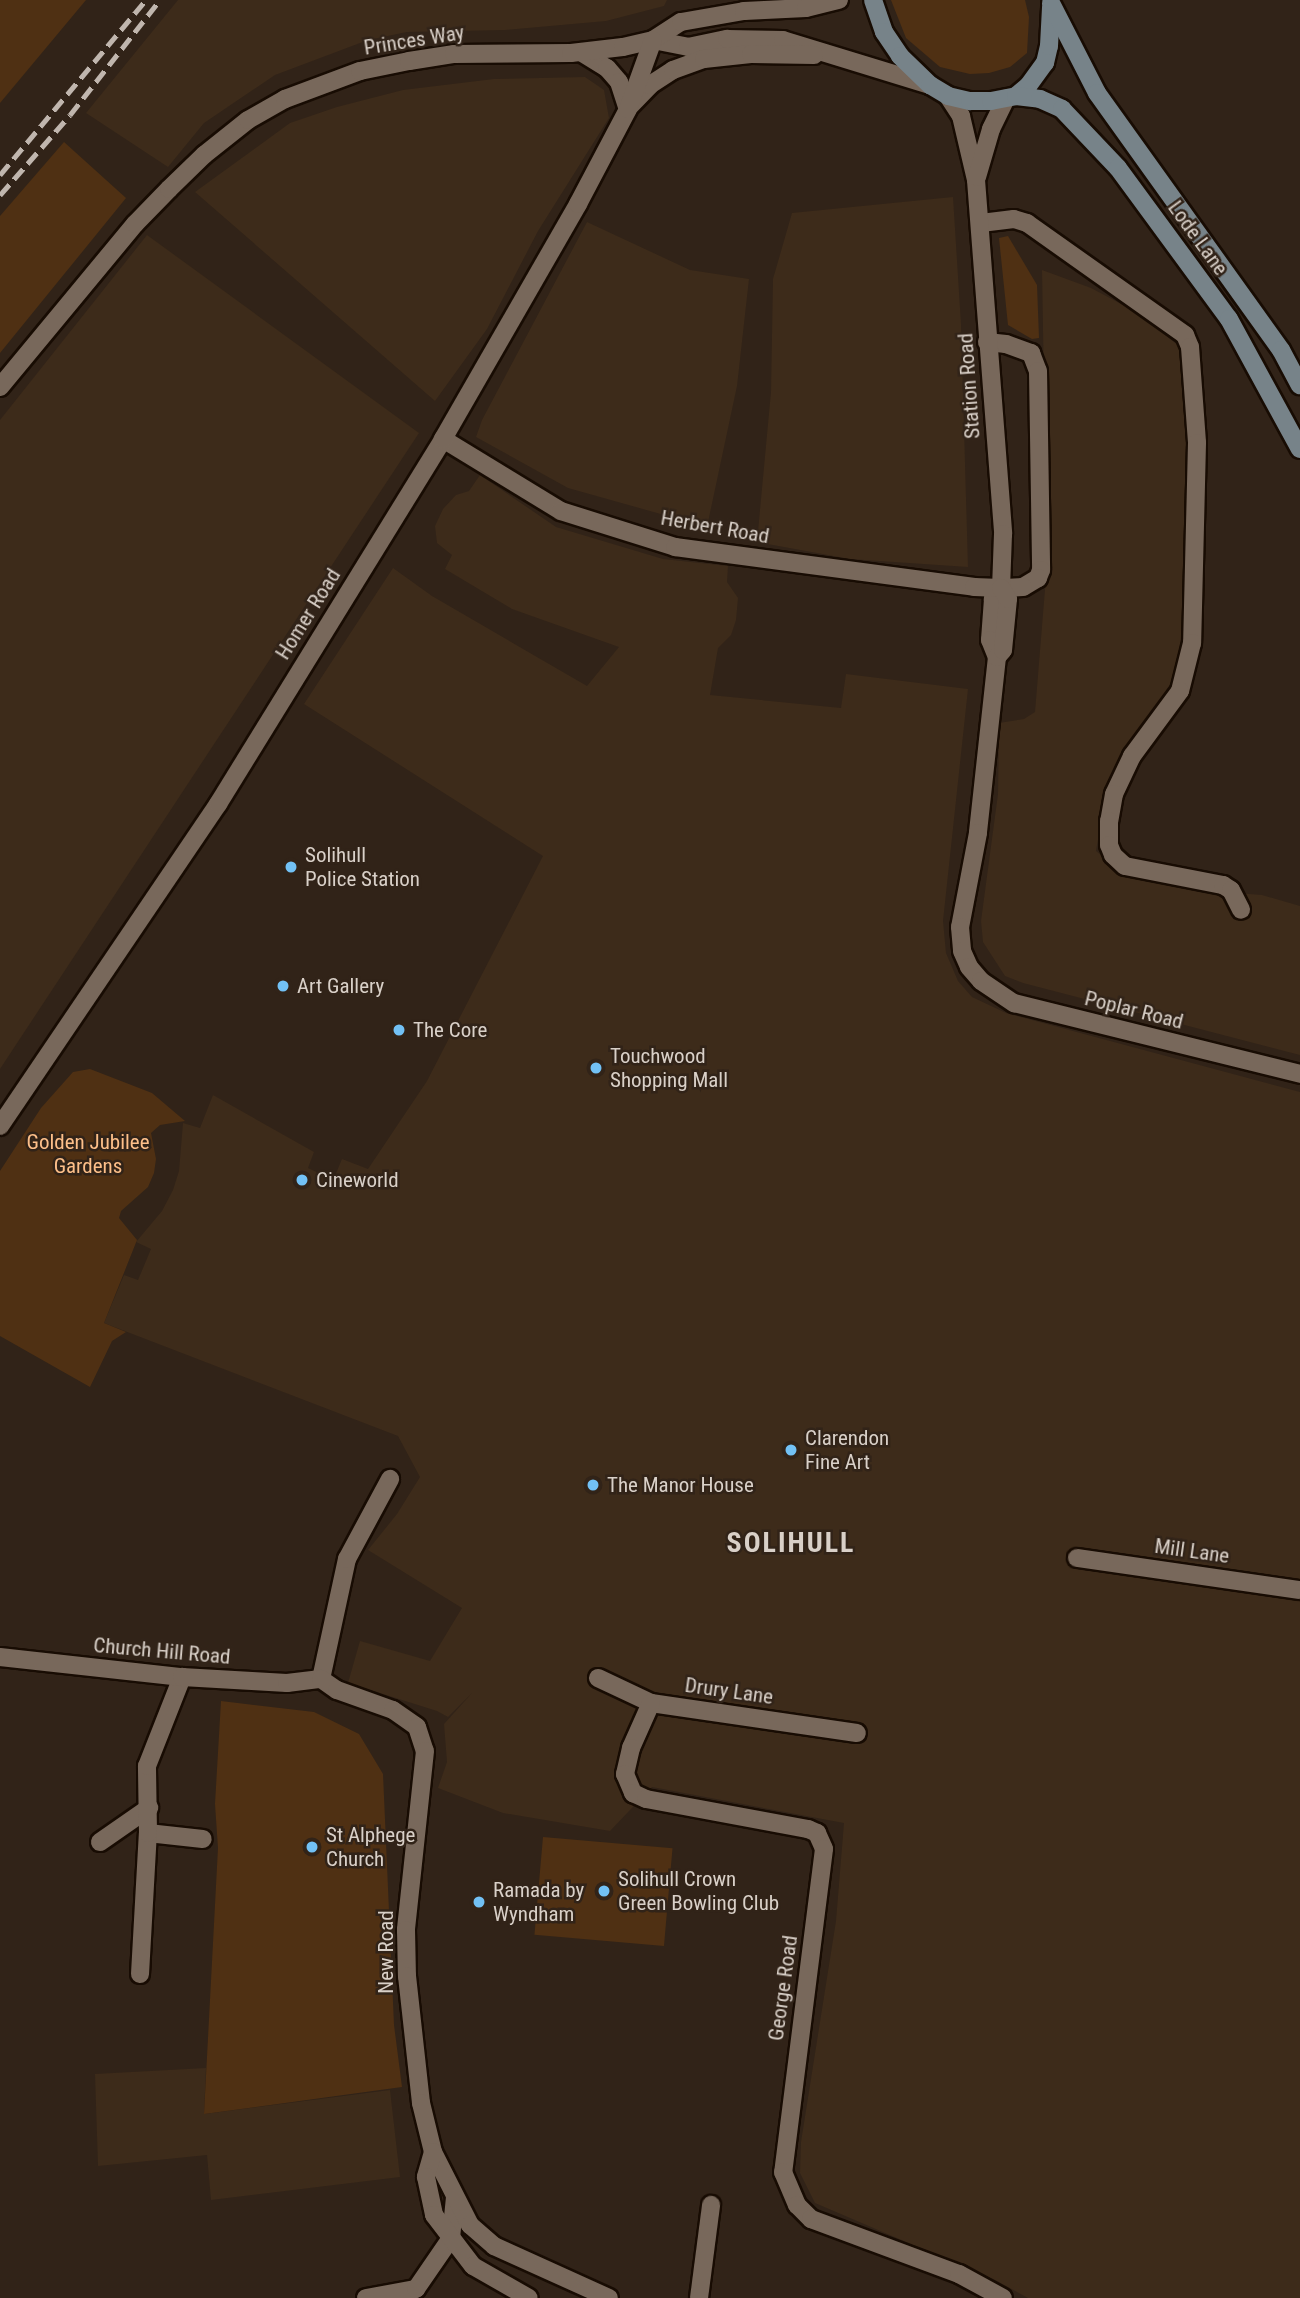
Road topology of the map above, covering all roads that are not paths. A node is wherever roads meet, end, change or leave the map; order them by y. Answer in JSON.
{"nodes":[{"id":1,"x":839,"y":0,"type":"edge"},
{"id":2,"x":873,"y":0,"type":"edge"},
{"id":3,"x":1050,"y":2,"type":"edge"},
{"id":4,"x":740,"y":6,"type":"edge"},
{"id":5,"x":653,"y":40,"type":"junction"},
{"id":6,"x":581,"y":52,"type":"junction"},
{"id":7,"x":837,"y":56,"type":"junction"},
{"id":8,"x":930,"y":85,"type":"junction"},
{"id":9,"x":948,"y":96,"type":"junction"},
{"id":10,"x":1011,"y":97,"type":"junction"},
{"id":11,"x":628,"y":108,"type":"junction"},
{"id":12,"x":976,"y":180,"type":"junction"},
{"id":13,"x":981,"y":223,"type":"junction"},
{"id":14,"x":988,"y":342,"type":"junction"},
{"id":15,"x":1300,"y":385,"type":"edge"},
{"id":16,"x":0,"y":387,"type":"edge"},
{"id":17,"x":443,"y":439,"type":"junction"},
{"id":18,"x":1300,"y":450,"type":"edge"},
{"id":19,"x":1001,"y":588,"type":"junction"},
{"id":20,"x":1241,"y":909,"type":"dead end"},
{"id":21,"x":969,"y":967,"type":"joint"},
{"id":22,"x":1300,"y":1074,"type":"edge"},
{"id":23,"x":0,"y":1126,"type":"edge"},
{"id":24,"x":390,"y":1479,"type":"dead end"},
{"id":25,"x":1077,"y":1558,"type":"dead end"},
{"id":26,"x":1300,"y":1590,"type":"edge"},
{"id":27,"x":0,"y":1657,"type":"edge"},
{"id":28,"x":182,"y":1677,"type":"junction"},
{"id":29,"x":598,"y":1678,"type":"dead end"},
{"id":30,"x":321,"y":1679,"type":"junction"},
{"id":31,"x":651,"y":1703,"type":"junction"},
{"id":32,"x":857,"y":1733,"type":"dead end"},
{"id":33,"x":149,"y":1808,"type":"junction"},
{"id":34,"x":148,"y":1833,"type":"junction"},
{"id":35,"x":203,"y":1839,"type":"dead end"},
{"id":36,"x":100,"y":1842,"type":"dead end"},
{"id":37,"x":140,"y":1974,"type":"dead end"},
{"id":38,"x":433,"y":2152,"type":"junction"},
{"id":39,"x":456,"y":2197,"type":"junction"},
{"id":40,"x":711,"y":2205,"type":"dead end"},
{"id":41,"x":451,"y":2238,"type":"junction"},
{"id":42,"x":366,"y":2298,"type":"edge"},
{"id":43,"x":529,"y":2298,"type":"edge"},
{"id":44,"x":609,"y":2298,"type":"edge"},
{"id":45,"x":699,"y":2298,"type":"edge"},
{"id":46,"x":1003,"y":2298,"type":"edge"}],
"edges":[{"from":1,"to":4,"type":"street","name":"Princes Way"},
{"from":2,"to":8,"type":"main road"},
{"from":3,"to":10,"type":"main road"},
{"from":3,"to":15,"type":"main road","name":"Lode Lane"},
{"from":4,"to":5,"type":"street","name":"Princes Way"},
{"from":5,"to":6,"type":"street","name":"Princes Way"},
{"from":5,"to":7,"type":"street","name":"Princes Way"},
{"from":5,"to":11,"type":"street","name":"Homer Road"},
{"from":6,"to":11,"type":"street"},
{"from":6,"to":16,"type":"street","name":"Princes Way"},
{"from":7,"to":8,"type":"street","name":"Princes Way"},
{"from":7,"to":11,"type":"street"},
{"from":8,"to":9,"type":"main road"},
{"from":9,"to":10,"type":"main road","name":"Lode Lane"},
{"from":9,"to":12,"type":"street","name":"Station Road"},
{"from":10,"to":12,"type":"street","name":"Station Road"},
{"from":10,"to":18,"type":"main road","name":"Lode Lane"},
{"from":11,"to":17,"type":"street","name":"Homer Road"},
{"from":12,"to":13,"type":"street","name":"Station Road"},
{"from":13,"to":14,"type":"street","name":"Station Road"},
{"from":13,"to":20,"type":"street"},
{"from":14,"to":19,"type":"street","name":"Station Road"},
{"from":14,"to":19,"type":"street","name":"Herbert Road"},
{"from":17,"to":19,"type":"street","name":"Herbert Road"},
{"from":17,"to":23,"type":"street","name":"Homer Road"},
{"from":19,"to":21,"type":"street","name":"Station Road"},
{"from":21,"to":22,"type":"street","name":"Poplar Road"},
{"from":24,"to":30,"type":"street"},
{"from":25,"to":26,"type":"street","name":"Mill Lane"},
{"from":27,"to":28,"type":"street","name":"Church Hill Road"},
{"from":28,"to":30,"type":"street","name":"Church Hill Road"},
{"from":28,"to":33,"type":"street"},
{"from":29,"to":31,"type":"street","name":"Drury Lane"},
{"from":30,"to":38,"type":"street","name":"New Road"},
{"from":31,"to":32,"type":"street","name":"Drury Lane"},
{"from":31,"to":46,"type":"street","name":"George Road"},
{"from":33,"to":34,"type":"street"},
{"from":33,"to":36,"type":"street"},
{"from":34,"to":35,"type":"street"},
{"from":34,"to":37,"type":"street"},
{"from":38,"to":39,"type":"street","name":"New Road"},
{"from":38,"to":41,"type":"street","name":"New Road"},
{"from":39,"to":41,"type":"street"},
{"from":39,"to":44,"type":"street","name":"New Road"},
{"from":40,"to":45,"type":"street"},
{"from":41,"to":42,"type":"street"},
{"from":41,"to":43,"type":"street","name":"New Road"}]}
